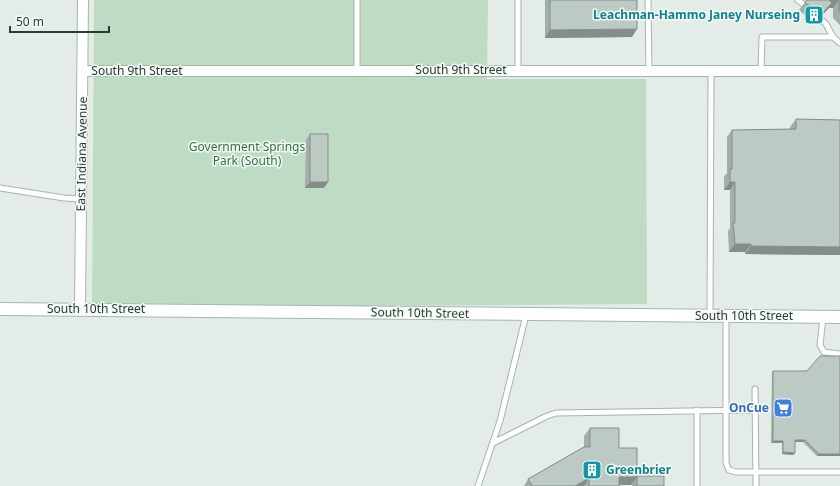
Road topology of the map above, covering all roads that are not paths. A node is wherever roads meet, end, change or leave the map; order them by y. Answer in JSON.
{"nodes":[{"id":1,"x":83,"y":0,"type":"edge"},
{"id":2,"x":357,"y":0,"type":"edge"},
{"id":3,"x":518,"y":0,"type":"edge"},
{"id":4,"x":648,"y":0,"type":"edge"},
{"id":5,"x":798,"y":0,"type":"edge"},
{"id":6,"x":833,"y":37,"type":"junction"},
{"id":7,"x":840,"y":43,"type":"edge"},
{"id":8,"x":357,"y":70,"type":"junction"},
{"id":9,"x":518,"y":70,"type":"junction"},
{"id":10,"x":83,"y":71,"type":"junction"},
{"id":11,"x":840,"y":71,"type":"edge"},
{"id":12,"x":649,"y":72,"type":"junction"},
{"id":13,"x":711,"y":72,"type":"junction"},
{"id":14,"x":761,"y":72,"type":"junction"},
{"id":15,"x":0,"y":188,"type":"edge"},
{"id":16,"x":81,"y":199,"type":"junction"},
{"id":17,"x":80,"y":308,"type":"junction"},
{"id":18,"x":0,"y":309,"type":"edge"},
{"id":19,"x":526,"y":315,"type":"junction"},
{"id":20,"x":823,"y":316,"type":"junction"},
{"id":21,"x":710,"y":317,"type":"junction"},
{"id":22,"x":726,"y":317,"type":"junction"},
{"id":23,"x":840,"y":317,"type":"edge"},
{"id":24,"x":840,"y":354,"type":"edge"},
{"id":25,"x":754,"y":389,"type":"dead end"},
{"id":26,"x":697,"y":410,"type":"junction"},
{"id":27,"x":727,"y":410,"type":"junction"},
{"id":28,"x":755,"y":410,"type":"junction"},
{"id":29,"x":493,"y":443,"type":"junction"},
{"id":30,"x":755,"y":472,"type":"junction"},
{"id":31,"x":840,"y":472,"type":"edge"},
{"id":32,"x":478,"y":486,"type":"edge"},
{"id":33,"x":697,"y":486,"type":"edge"},
{"id":34,"x":756,"y":486,"type":"edge"}],
"edges":[{"from":1,"to":10,"type":"street","name":"East Indiana Avenue"},
{"from":2,"to":8,"type":"lane"},
{"from":3,"to":9,"type":"lane"},
{"from":4,"to":12,"type":"lane"},
{"from":5,"to":6,"type":"lane"},
{"from":6,"to":7,"type":"lane"},
{"from":6,"to":14,"type":"lane"},
{"from":8,"to":9,"type":"street","name":"South 9th Street"},
{"from":8,"to":10,"type":"street","name":"South 9th Street"},
{"from":9,"to":12,"type":"street","name":"South 9th Street"},
{"from":10,"to":16,"type":"street","name":"East Indiana Avenue"},
{"from":11,"to":14,"type":"street","name":"South 9th Street"},
{"from":12,"to":13,"type":"street","name":"South 9th Street"},
{"from":13,"to":14,"type":"street","name":"South 9th Street"},
{"from":13,"to":21,"type":"lane"},
{"from":15,"to":16,"type":"lane"},
{"from":16,"to":17,"type":"street","name":"East Indiana Avenue"},
{"from":17,"to":18,"type":"street","name":"South 10th Street"},
{"from":17,"to":19,"type":"street","name":"South 10th Street"},
{"from":19,"to":21,"type":"street","name":"South 10th Street"},
{"from":19,"to":29,"type":"lane"},
{"from":20,"to":22,"type":"street","name":"South 10th Street"},
{"from":20,"to":23,"type":"street","name":"South 10th Street"},
{"from":20,"to":24,"type":"lane"},
{"from":21,"to":22,"type":"street","name":"South 10th Street"},
{"from":22,"to":27,"type":"lane"},
{"from":25,"to":28,"type":"lane"},
{"from":26,"to":27,"type":"lane"},
{"from":26,"to":29,"type":"lane"},
{"from":26,"to":33,"type":"lane"},
{"from":27,"to":28,"type":"lane"},
{"from":27,"to":30,"type":"lane"},
{"from":28,"to":30,"type":"lane"},
{"from":29,"to":32,"type":"lane"},
{"from":30,"to":31,"type":"lane"},
{"from":30,"to":34,"type":"lane"}]}
